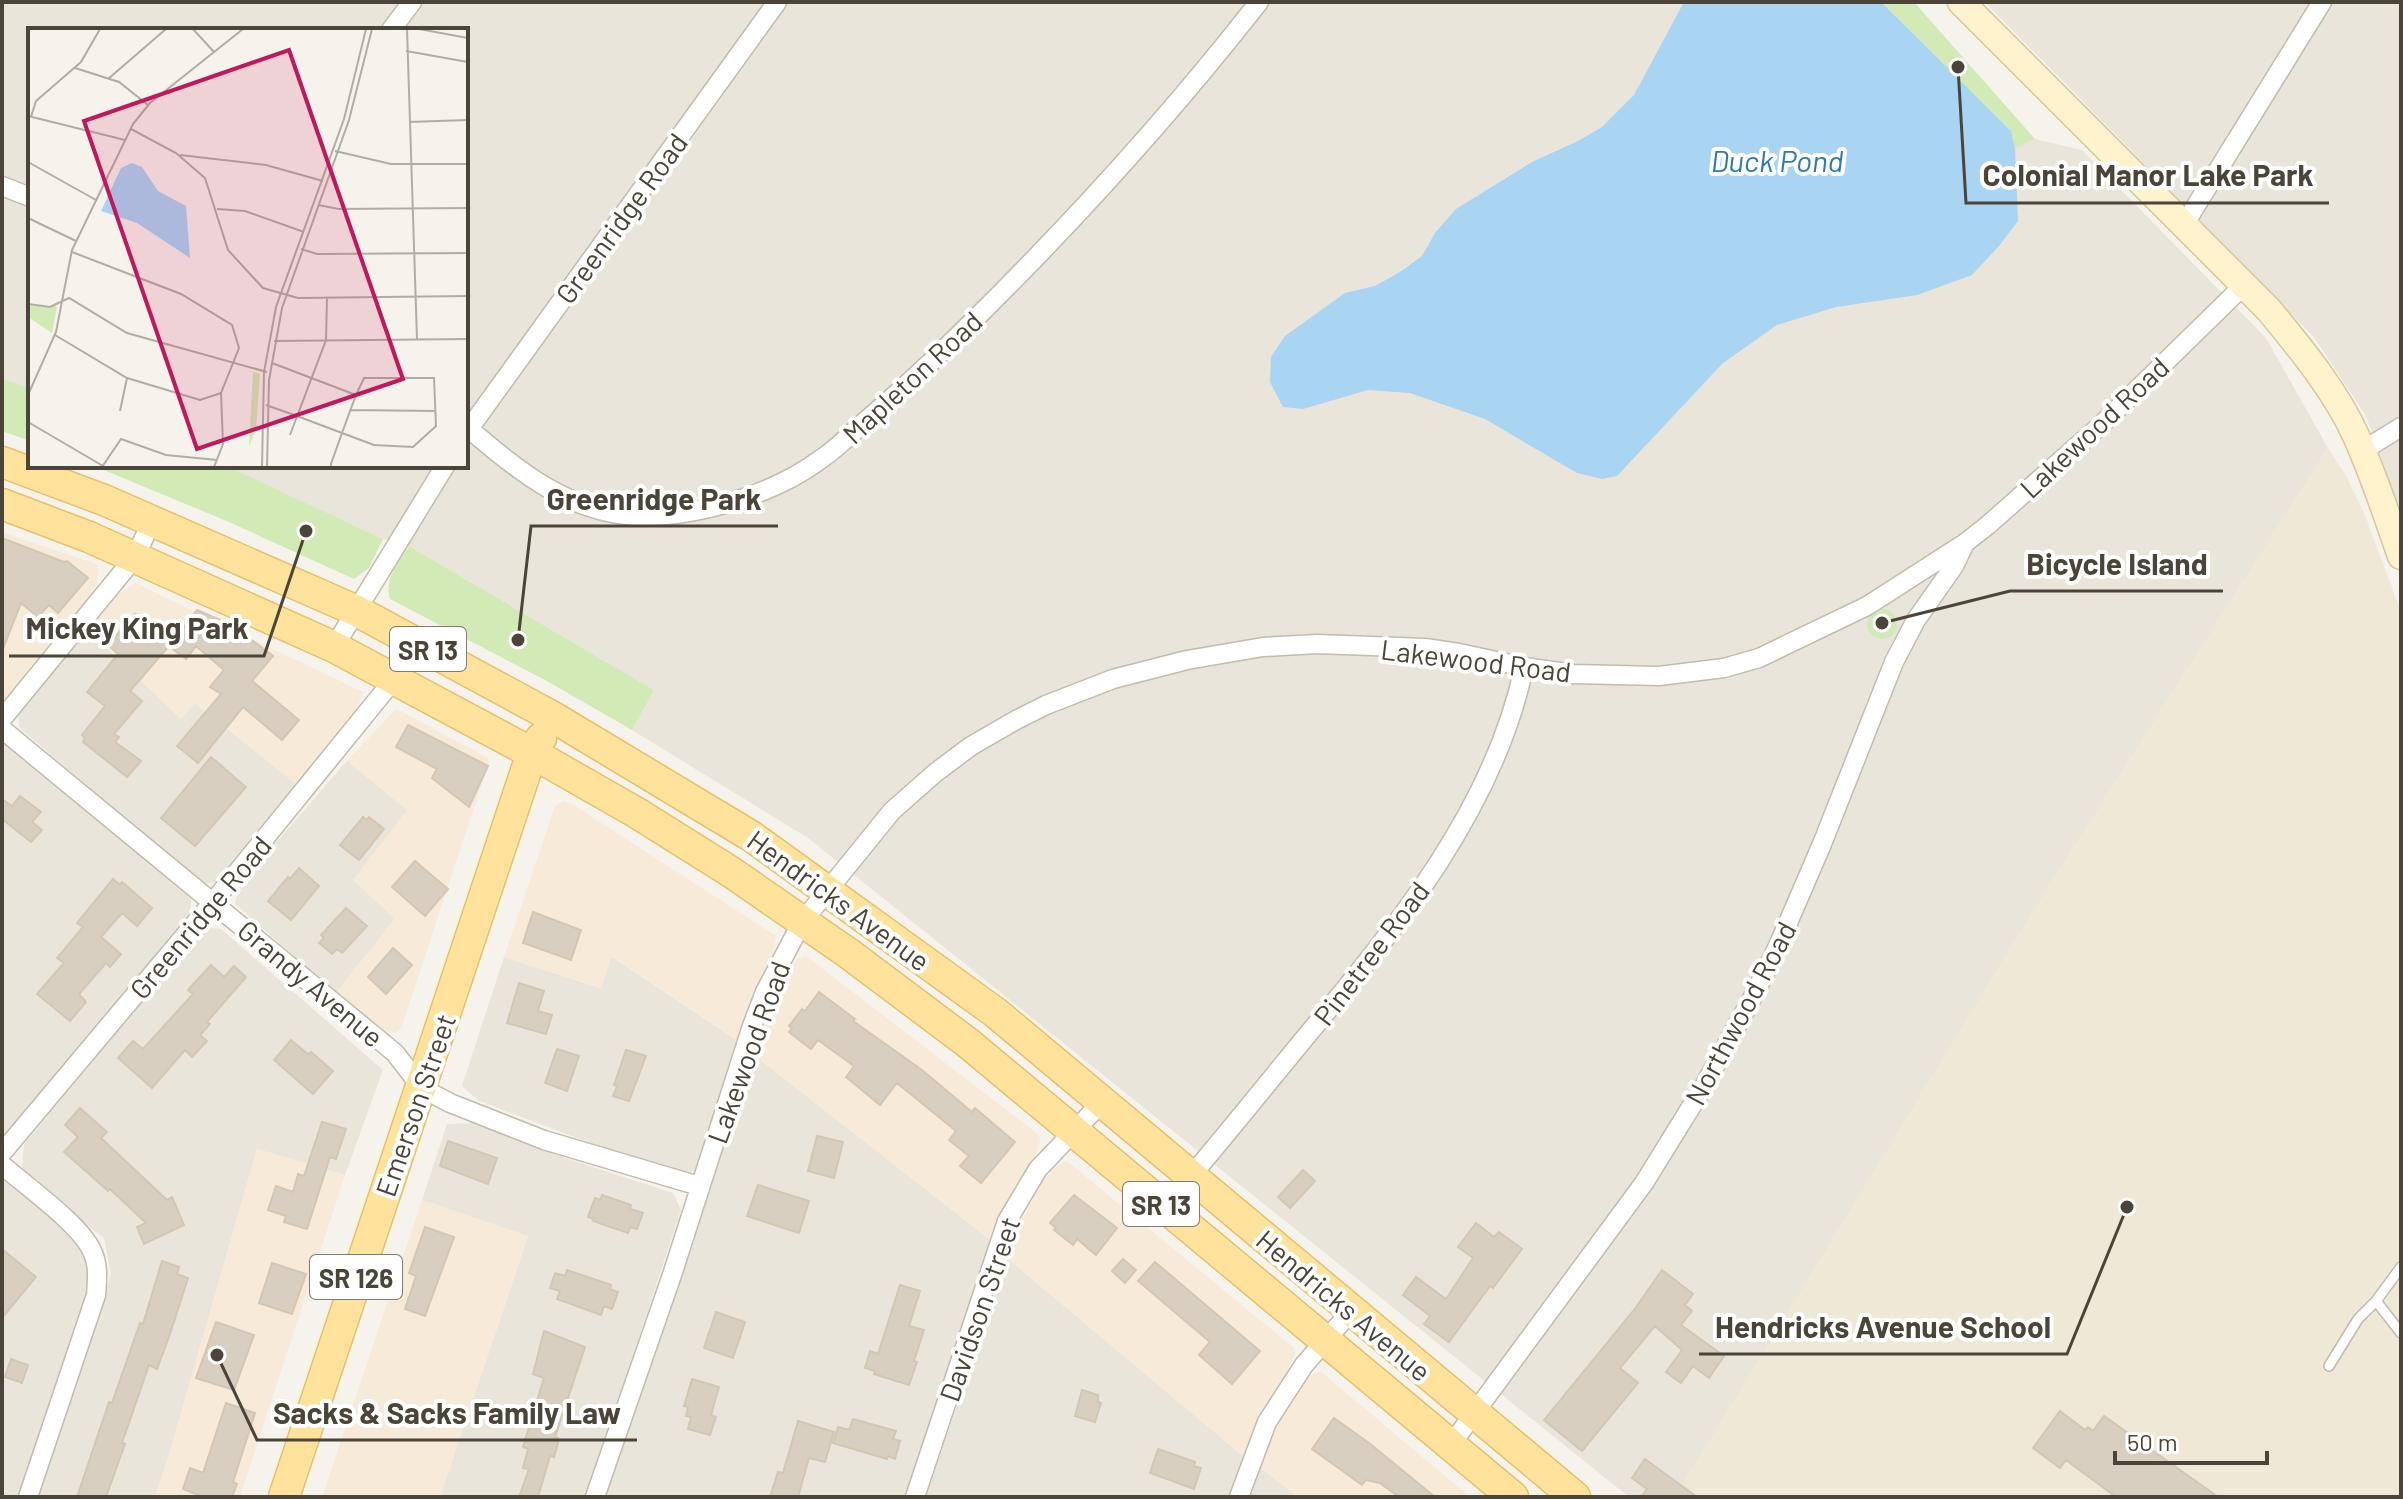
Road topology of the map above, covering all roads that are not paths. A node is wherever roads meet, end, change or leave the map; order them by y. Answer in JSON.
{"nodes":[{"id":1,"x":412,"y":2,"type":"edge"},
{"id":2,"x":777,"y":2,"type":"edge"},
{"id":3,"x":1259,"y":2,"type":"edge"},
{"id":4,"x":1961,"y":2,"type":"edge"},
{"id":5,"x":2322,"y":2,"type":"edge"},
{"id":6,"x":392,"y":28,"type":"edge"},
{"id":7,"x":2,"y":186,"type":"edge"},
{"id":8,"x":28,"y":196,"type":"edge"},
{"id":9,"x":2184,"y":225,"type":"junction"},
{"id":10,"x":2244,"y":285,"type":"junction"},
{"id":11,"x":2401,"y":427,"type":"edge"},
{"id":12,"x":468,"y":428,"type":"edge"},
{"id":13,"x":468,"y":430,"type":"edge"},
{"id":14,"x":2362,"y":451,"type":"junction"},
{"id":15,"x":2,"y":462,"type":"edge"},
{"id":16,"x":444,"y":468,"type":"edge"},
{"id":17,"x":2,"y":504,"type":"edge"},
{"id":18,"x":152,"y":521,"type":"junction"},
{"id":19,"x":1965,"y":543,"type":"junction"},
{"id":20,"x":2401,"y":556,"type":"edge"},
{"id":21,"x":135,"y":557,"type":"junction"},
{"id":22,"x":357,"y":611,"type":"junction"},
{"id":23,"x":334,"y":647,"type":"junction"},
{"id":24,"x":1524,"y":667,"type":"junction"},
{"id":25,"x":395,"y":678,"type":"junction"},
{"id":26,"x":544,"y":711,"type":"junction"},
{"id":27,"x":2,"y":719,"type":"edge"},
{"id":28,"x":2,"y":729,"type":"edge"},
{"id":29,"x":532,"y":753,"type":"junction"},
{"id":30,"x":827,"y":889,"type":"junction"},
{"id":31,"x":213,"y":902,"type":"junction"},
{"id":32,"x":802,"y":922,"type":"junction"},
{"id":33,"x":422,"y":1088,"type":"junction"},
{"id":34,"x":1103,"y":1101,"type":"junction"},
{"id":35,"x":1074,"y":1130,"type":"junction"},
{"id":36,"x":2,"y":1153,"type":"edge"},
{"id":37,"x":2,"y":1165,"type":"edge"},
{"id":38,"x":1190,"y":1177,"type":"junction"},
{"id":39,"x":699,"y":1186,"type":"junction"},
{"id":40,"x":1165,"y":1207,"type":"junction"},
{"id":41,"x":2401,"y":1267,"type":"edge"},
{"id":42,"x":2376,"y":1301,"type":"junction"},
{"id":43,"x":1352,"y":1310,"type":"junction"},
{"id":44,"x":2401,"y":1333,"type":"edge"},
{"id":45,"x":1324,"y":1341,"type":"junction"},
{"id":46,"x":2329,"y":1366,"type":"dead end"},
{"id":47,"x":1475,"y":1414,"type":"junction"},
{"id":48,"x":1450,"y":1446,"type":"junction"},
{"id":49,"x":28,"y":1497,"type":"edge"},
{"id":50,"x":284,"y":1497,"type":"edge"},
{"id":51,"x":595,"y":1497,"type":"edge"},
{"id":52,"x":915,"y":1497,"type":"edge"},
{"id":53,"x":1239,"y":1497,"type":"edge"},
{"id":54,"x":1513,"y":1497,"type":"edge"},
{"id":55,"x":1575,"y":1497,"type":"edge"}],
"edges":[{"from":1,"to":6,"type":"street"},
{"from":2,"to":12,"type":"street","name":"Greenridge Road"},
{"from":3,"to":13,"type":"street","name":"Mapleton Road"},
{"from":4,"to":9,"type":"street"},
{"from":5,"to":9,"type":"street"},
{"from":7,"to":8,"type":"street"},
{"from":9,"to":10,"type":"street"},
{"from":10,"to":14,"type":"street"},
{"from":10,"to":19,"type":"street","name":"Lakewood Road"},
{"from":11,"to":14,"type":"street"},
{"from":14,"to":20,"type":"street"},
{"from":15,"to":18,"type":"main road","name":"Hendricks Avenue","number":"SR 13"},
{"from":16,"to":22,"type":"street"},
{"from":17,"to":21,"type":"main road","name":"Hendricks Avenue","number":"SR 13"},
{"from":18,"to":21,"type":"street"},
{"from":18,"to":22,"type":"main road","name":"Hendricks Avenue","number":"SR 13"},
{"from":19,"to":24,"type":"street","name":"Lakewood Road"},
{"from":19,"to":47,"type":"street","name":"Northwood Road"},
{"from":21,"to":23,"type":"main road","name":"Hendricks Avenue","number":"SR 13"},
{"from":21,"to":27,"type":"street"},
{"from":22,"to":23,"type":"street"},
{"from":22,"to":26,"type":"main road","name":"Hendricks Avenue","number":"SR 13"},
{"from":23,"to":25,"type":"main road","name":"Hendricks Avenue","number":"SR 13"},
{"from":24,"to":30,"type":"street","name":"Lakewood Road"},
{"from":24,"to":38,"type":"street","name":"Pinetree Road"},
{"from":25,"to":26,"type":"main road"},
{"from":25,"to":29,"type":"main road","name":"Hendricks Avenue","number":"SR 13"},
{"from":25,"to":31,"type":"street","name":"Greenridge Road"},
{"from":26,"to":29,"type":"main road","name":"Emerson Street","number":"SR 126"},
{"from":26,"to":30,"type":"main road","name":"Hendricks Avenue","number":"SR 13"},
{"from":28,"to":31,"type":"street","name":"Grandy Avenue"},
{"from":29,"to":32,"type":"main road","name":"Hendricks Avenue","number":"SR 13"},
{"from":29,"to":33,"type":"main road","name":"Emerson Street","number":"SR 126"},
{"from":30,"to":32,"type":"street","name":"Lakewood Road"},
{"from":30,"to":34,"type":"main road","name":"Hendricks Avenue","number":"SR 13"},
{"from":31,"to":33,"type":"street","name":"Grandy Avenue"},
{"from":31,"to":36,"type":"street","name":"Greenridge Road"},
{"from":32,"to":35,"type":"main road","name":"Hendricks Avenue","number":"SR 13"},
{"from":32,"to":39,"type":"street","name":"Lakewood Road"},
{"from":33,"to":39,"type":"street","name":"Grandy Avenue"},
{"from":33,"to":50,"type":"main road","name":"Emerson Street","number":"SR 126"},
{"from":34,"to":35,"type":"street","name":"Davidson Street"},
{"from":34,"to":38,"type":"main road","name":"Hendricks Avenue","number":"SR 13"},
{"from":35,"to":40,"type":"main road","name":"Hendricks Avenue","number":"SR 13"},
{"from":35,"to":52,"type":"street","name":"Davidson Street"},
{"from":37,"to":49,"type":"street"},
{"from":38,"to":40,"type":"street","name":"Pinetree Road"},
{"from":38,"to":43,"type":"main road","name":"Hendricks Avenue","number":"SR 13"},
{"from":39,"to":51,"type":"street","name":"Lakewood Road"},
{"from":40,"to":45,"type":"main road","name":"Hendricks Avenue","number":"SR 13"},
{"from":41,"to":42,"type":"lane"},
{"from":42,"to":44,"type":"lane"},
{"from":42,"to":46,"type":"lane"},
{"from":43,"to":45,"type":"street"},
{"from":43,"to":47,"type":"main road","name":"Hendricks Avenue","number":"SR 13"},
{"from":45,"to":48,"type":"main road","name":"Hendricks Avenue","number":"SR 13"},
{"from":45,"to":53,"type":"street"},
{"from":47,"to":48,"type":"street","name":"Northwood Road"},
{"from":47,"to":55,"type":"main road","name":"Hendricks Avenue","number":"SR 13"},
{"from":48,"to":54,"type":"main road","name":"Hendricks Avenue","number":"SR 13"}]}
